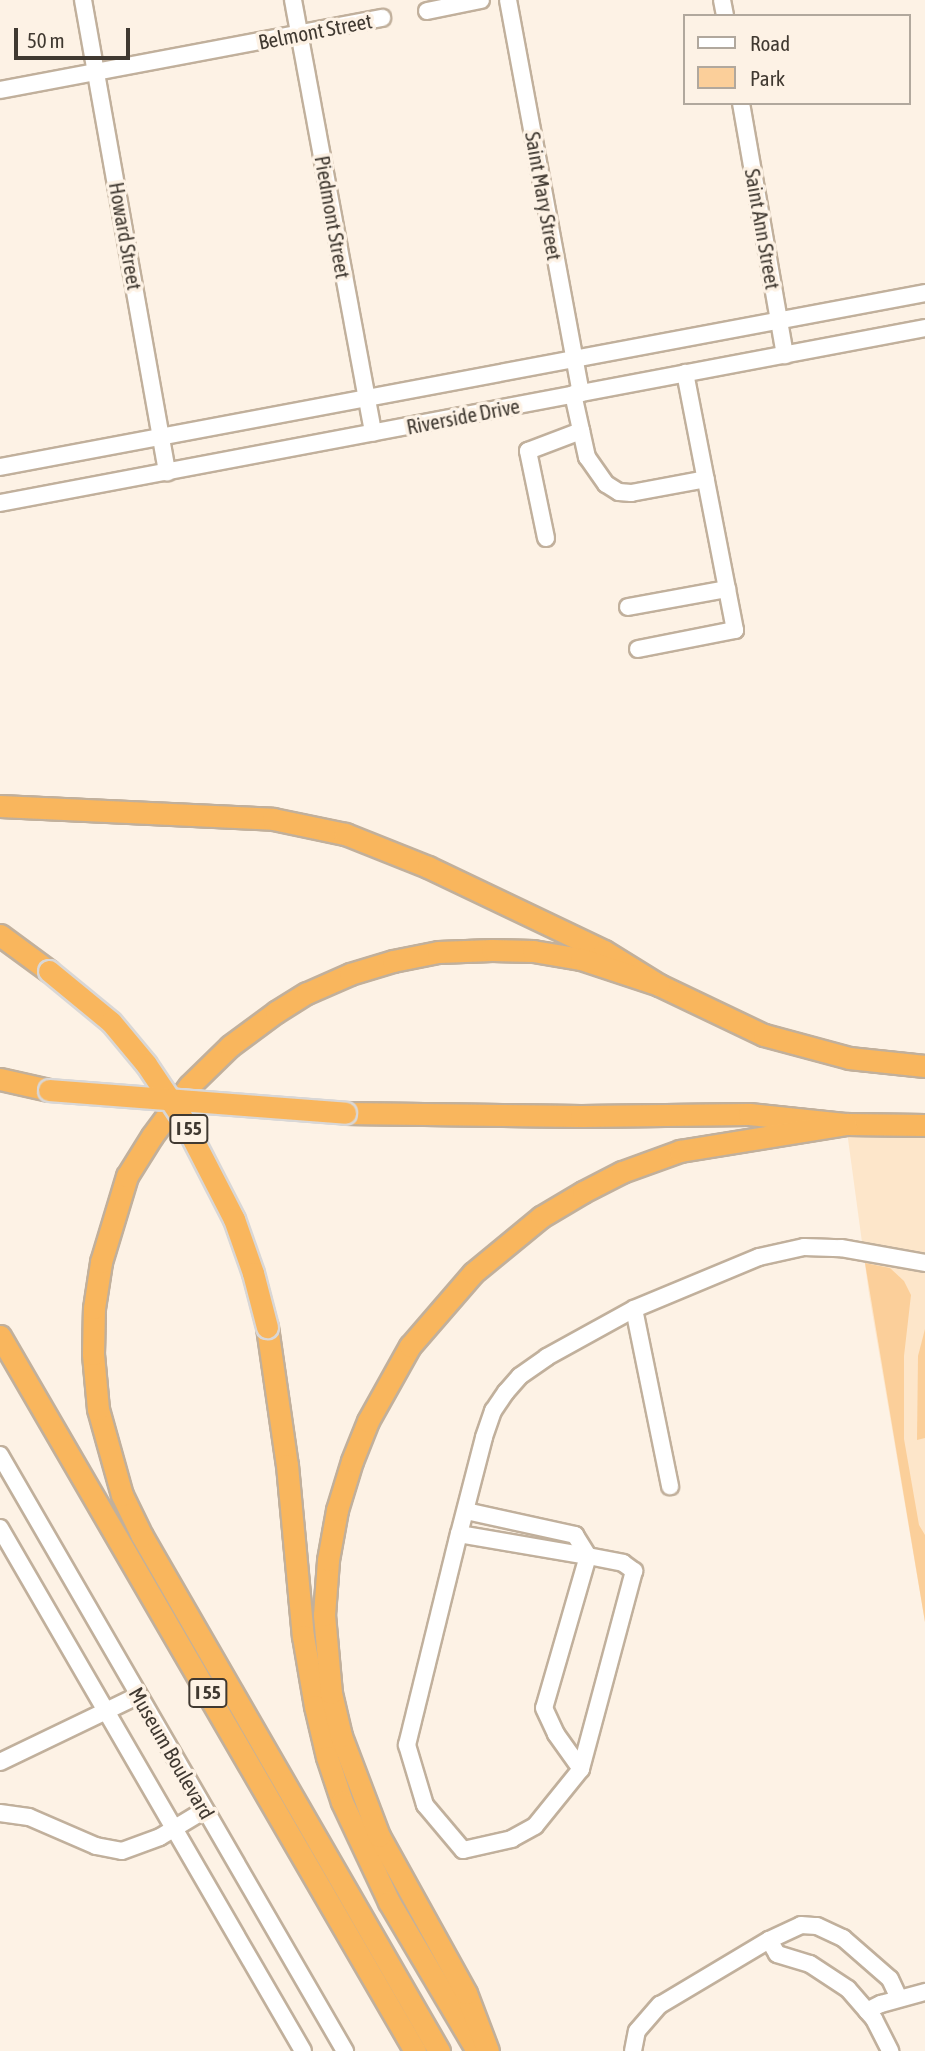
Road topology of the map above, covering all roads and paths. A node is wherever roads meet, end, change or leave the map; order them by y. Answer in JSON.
{"nodes":[{"id":1,"x":83,"y":0,"type":"edge"},
{"id":2,"x":293,"y":0,"type":"edge"},
{"id":3,"x":481,"y":0,"type":"edge"},
{"id":4,"x":508,"y":0,"type":"edge"},
{"id":5,"x":427,"y":11,"type":"dead end"},
{"id":6,"x":382,"y":18,"type":"dead end"},
{"id":7,"x":299,"y":35,"type":"junction"},
{"id":8,"x":97,"y":71,"type":"junction"},
{"id":9,"x":0,"y":90,"type":"edge"},
{"id":10,"x":741,"y":105,"type":"edge"},
{"id":11,"x":925,"y":293,"type":"edge"},
{"id":12,"x":779,"y":320,"type":"junction"},
{"id":13,"x":925,"y":328,"type":"edge"},
{"id":14,"x":785,"y":355,"type":"junction"},
{"id":15,"x":574,"y":358,"type":"junction"},
{"id":16,"x":685,"y":373,"type":"junction"},
{"id":17,"x":577,"y":393,"type":"junction"},
{"id":18,"x":366,"y":398,"type":"junction"},
{"id":19,"x":581,"y":431,"type":"junction"},
{"id":20,"x":373,"y":433,"type":"junction"},
{"id":21,"x":161,"y":439,"type":"junction"},
{"id":22,"x":0,"y":467,"type":"edge"},
{"id":23,"x":167,"y":473,"type":"junction"},
{"id":24,"x":706,"y":479,"type":"junction"},
{"id":25,"x":0,"y":503,"type":"edge"},
{"id":26,"x":546,"y":538,"type":"dead end"},
{"id":27,"x":727,"y":589,"type":"junction"},
{"id":28,"x":628,"y":607,"type":"dead end"},
{"id":29,"x":638,"y":649,"type":"dead end"},
{"id":30,"x":0,"y":806,"type":"edge"},
{"id":31,"x":0,"y":935,"type":"edge"},
{"id":32,"x":659,"y":985,"type":"junction"},
{"id":33,"x":925,"y":1066,"type":"edge"},
{"id":34,"x":0,"y":1079,"type":"edge"},
{"id":35,"x":846,"y":1124,"type":"junction"},
{"id":36,"x":925,"y":1125,"type":"edge"},
{"id":37,"x":925,"y":1263,"type":"edge"},
{"id":38,"x":634,"y":1309,"type":"junction"},
{"id":39,"x":0,"y":1336,"type":"edge"},
{"id":40,"x":1,"y":1460,"type":"edge"},
{"id":41,"x":670,"y":1486,"type":"dead end"},
{"id":42,"x":466,"y":1511,"type":"junction"},
{"id":43,"x":0,"y":1528,"type":"edge"},
{"id":44,"x":459,"y":1534,"type":"junction"},
{"id":45,"x":588,"y":1556,"type":"junction"},
{"id":46,"x":139,"y":1695,"type":"junction"},
{"id":47,"x":107,"y":1713,"type":"junction"},
{"id":48,"x":1,"y":1759,"type":"edge"},
{"id":49,"x":581,"y":1769,"type":"junction"},
{"id":50,"x":205,"y":1810,"type":"junction"},
{"id":51,"x":0,"y":1813,"type":"edge"},
{"id":52,"x":174,"y":1828,"type":"junction"},
{"id":53,"x":769,"y":1940,"type":"junction"},
{"id":54,"x":925,"y":1992,"type":"edge"},
{"id":55,"x":899,"y":1998,"type":"junction"},
{"id":56,"x":867,"y":2011,"type":"junction"},
{"id":57,"x":303,"y":2051,"type":"edge"},
{"id":58,"x":345,"y":2051,"type":"edge"},
{"id":59,"x":415,"y":2051,"type":"edge"},
{"id":60,"x":439,"y":2051,"type":"edge"},
{"id":61,"x":478,"y":2051,"type":"edge"},
{"id":62,"x":488,"y":2051,"type":"edge"},
{"id":63,"x":633,"y":2051,"type":"edge"},
{"id":64,"x":890,"y":2051,"type":"edge"}],
"edges":[{"from":1,"to":8,"type":"street","name":"Howard Street"},
{"from":2,"to":7,"type":"street","name":"Piedmont Street"},
{"from":3,"to":5,"type":"street"},
{"from":4,"to":15,"type":"street","name":"Saint Mary Street"},
{"from":6,"to":7,"type":"street","name":"Belmont Street"},
{"from":7,"to":8,"type":"street","name":"Belmont Street"},
{"from":7,"to":18,"type":"street","name":"Piedmont Street"},
{"from":8,"to":9,"type":"street","name":"Belmont Street"},
{"from":8,"to":21,"type":"street","name":"Howard Street"},
{"from":10,"to":12,"type":"street","name":"Saint Ann Street"},
{"from":11,"to":12,"type":"street","name":"Riverside Drive"},
{"from":12,"to":14,"type":"street","name":"Saint Ann Street"},
{"from":12,"to":15,"type":"street","name":"Riverside Drive"},
{"from":13,"to":14,"type":"street","name":"Riverside Drive"},
{"from":14,"to":16,"type":"street","name":"Riverside Drive"},
{"from":15,"to":17,"type":"street","name":"Saint Mary Street"},
{"from":15,"to":18,"type":"street","name":"Riverside Drive"},
{"from":16,"to":17,"type":"street","name":"Riverside Drive"},
{"from":16,"to":24,"type":"street"},
{"from":17,"to":19,"type":"street","name":"Saint Mary Street"},
{"from":17,"to":20,"type":"street","name":"Riverside Drive"},
{"from":18,"to":20,"type":"street","name":"Piedmont Street"},
{"from":18,"to":21,"type":"street","name":"Riverside Drive"},
{"from":19,"to":24,"type":"street","name":"Saint Mary Street"},
{"from":19,"to":26,"type":"street"},
{"from":20,"to":23,"type":"street","name":"Riverside Drive"},
{"from":21,"to":22,"type":"street","name":"Riverside Drive"},
{"from":21,"to":23,"type":"street","name":"Howard Street"},
{"from":23,"to":25,"type":"street","name":"Riverside Drive"},
{"from":24,"to":27,"type":"street"},
{"from":27,"to":28,"type":"street"},
{"from":27,"to":29,"type":"street"},
{"from":30,"to":32,"type":"highway"},
{"from":31,"to":61,"type":"highway","number":"I 55","bridge":true},
{"from":32,"to":33,"type":"highway"},
{"from":32,"to":60,"type":"highway"},
{"from":34,"to":35,"type":"highway","bridge":true},
{"from":35,"to":36,"type":"highway"},
{"from":35,"to":62,"type":"highway"},
{"from":37,"to":38,"type":"street"},
{"from":38,"to":41,"type":"street"},
{"from":38,"to":42,"type":"street"},
{"from":39,"to":59,"type":"highway","number":"I 55"},
{"from":40,"to":46,"type":"street","name":"Museum Boulevard"},
{"from":42,"to":44,"type":"street"},
{"from":42,"to":45,"type":"street"},
{"from":43,"to":47,"type":"street","name":"Museum Boulevard"},
{"from":44,"to":45,"type":"street"},
{"from":44,"to":49,"type":"street"},
{"from":45,"to":49,"type":"street"},
{"from":45,"to":49,"type":"street"},
{"from":46,"to":47,"type":"street"},
{"from":46,"to":50,"type":"street","name":"Museum Boulevard"},
{"from":47,"to":48,"type":"street"},
{"from":47,"to":52,"type":"street","name":"Museum Boulevard"},
{"from":50,"to":52,"type":"street"},
{"from":50,"to":58,"type":"street","name":"Museum Boulevard"},
{"from":51,"to":52,"type":"street"},
{"from":52,"to":57,"type":"street","name":"Museum Boulevard"},
{"from":53,"to":55,"type":"street"},
{"from":53,"to":56,"type":"street"},
{"from":53,"to":63,"type":"street"},
{"from":54,"to":55,"type":"street"},
{"from":55,"to":56,"type":"street"},
{"from":56,"to":64,"type":"street"}]}
